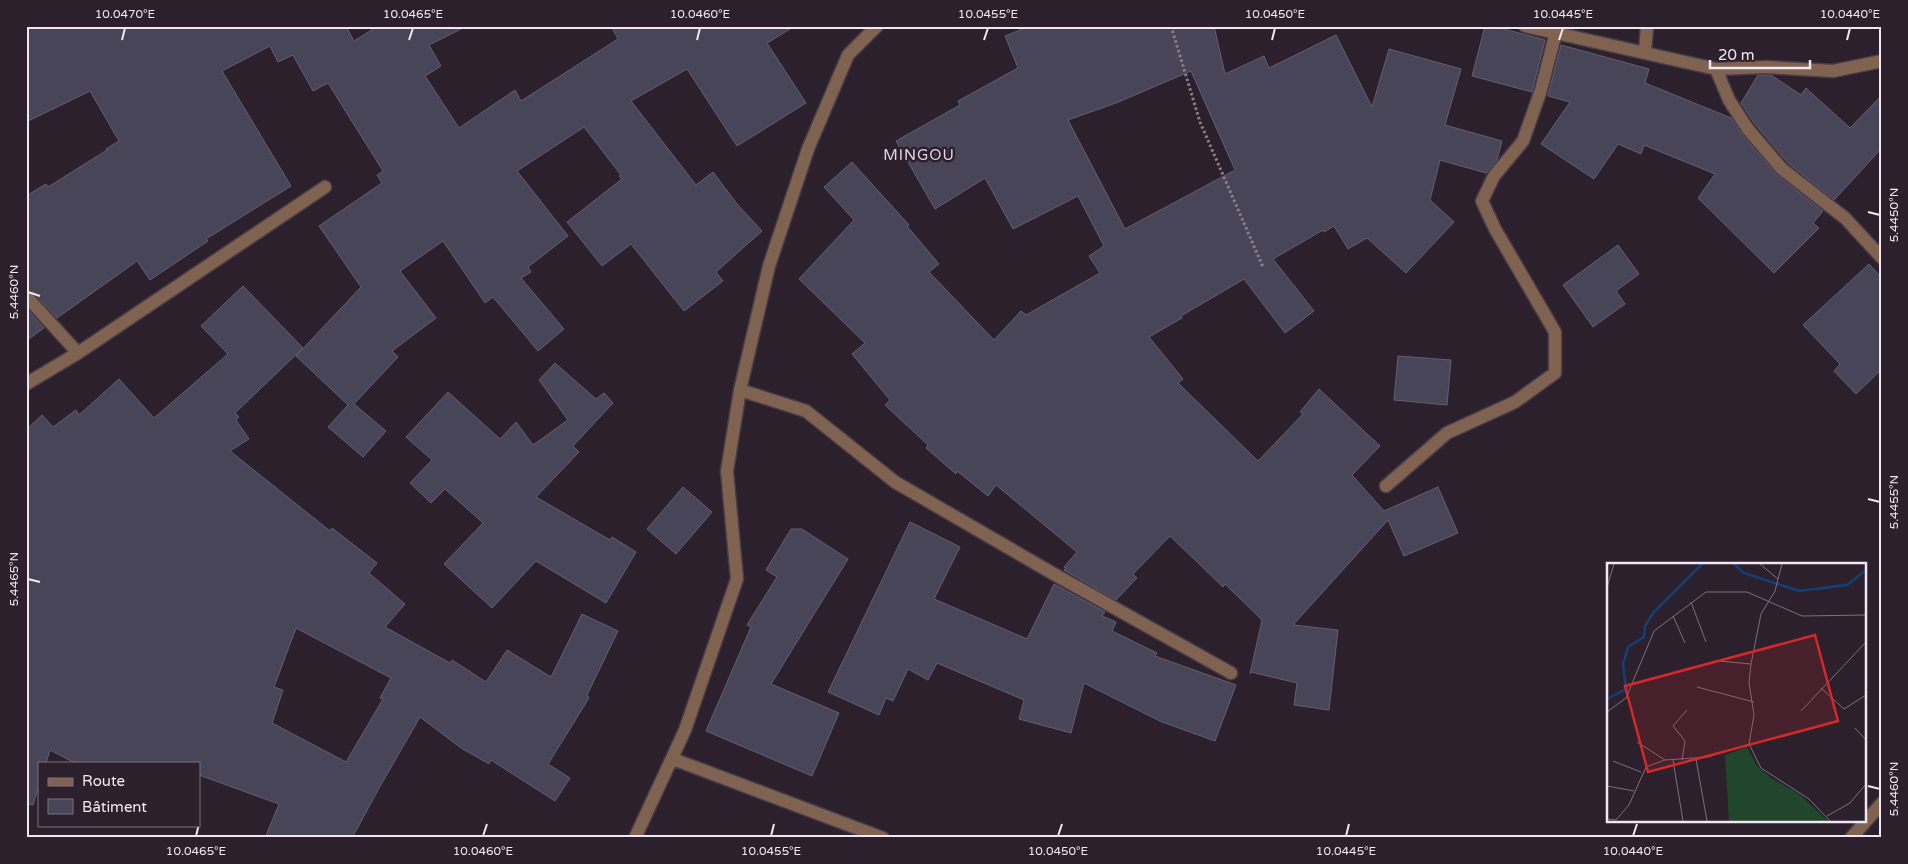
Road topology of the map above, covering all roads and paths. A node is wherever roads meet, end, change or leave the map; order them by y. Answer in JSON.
{"nodes":[{"id":1,"x":877,"y":26,"type":"edge"},
{"id":2,"x":1171,"y":26,"type":"edge"},
{"id":3,"x":1525,"y":26,"type":"edge"},
{"id":4,"x":1647,"y":26,"type":"edge"},
{"id":5,"x":1556,"y":32,"type":"junction"},
{"id":6,"x":1645,"y":52,"type":"junction"},
{"id":7,"x":1882,"y":61,"type":"edge"},
{"id":8,"x":1716,"y":69,"type":"junction"},
{"id":9,"x":325,"y":187,"type":"dead end"},
{"id":10,"x":1882,"y":258,"type":"edge"},
{"id":11,"x":1263,"y":268,"type":"dead end"},
{"id":12,"x":26,"y":296,"type":"edge"},
{"id":13,"x":78,"y":353,"type":"junction"},
{"id":14,"x":26,"y":384,"type":"edge"},
{"id":15,"x":740,"y":390,"type":"junction"},
{"id":16,"x":1386,"y":486,"type":"dead end"},
{"id":17,"x":1231,"y":673,"type":"dead end"},
{"id":18,"x":673,"y":759,"type":"junction"},
{"id":19,"x":1882,"y":803,"type":"edge"},
{"id":20,"x":1866,"y":821,"type":"edge"},
{"id":21,"x":1865,"y":822,"type":"edge"},
{"id":22,"x":635,"y":838,"type":"edge"},
{"id":23,"x":883,"y":838,"type":"edge"},
{"id":24,"x":1851,"y":838,"type":"edge"}],
"edges":[{"from":1,"to":15,"type":"street"},
{"from":2,"to":11,"type":"path"},
{"from":3,"to":5,"type":"street"},
{"from":4,"to":6,"type":"street"},
{"from":5,"to":6,"type":"street"},
{"from":5,"to":16,"type":"street"},
{"from":6,"to":8,"type":"street"},
{"from":7,"to":8,"type":"street"},
{"from":8,"to":10,"type":"street"},
{"from":9,"to":13,"type":"street"},
{"from":12,"to":13,"type":"street"},
{"from":13,"to":14,"type":"street"},
{"from":15,"to":17,"type":"street"},
{"from":15,"to":18,"type":"street"},
{"from":18,"to":22,"type":"street"},
{"from":18,"to":23,"type":"street"},
{"from":19,"to":20,"type":"street"},
{"from":21,"to":24,"type":"street"}]}
